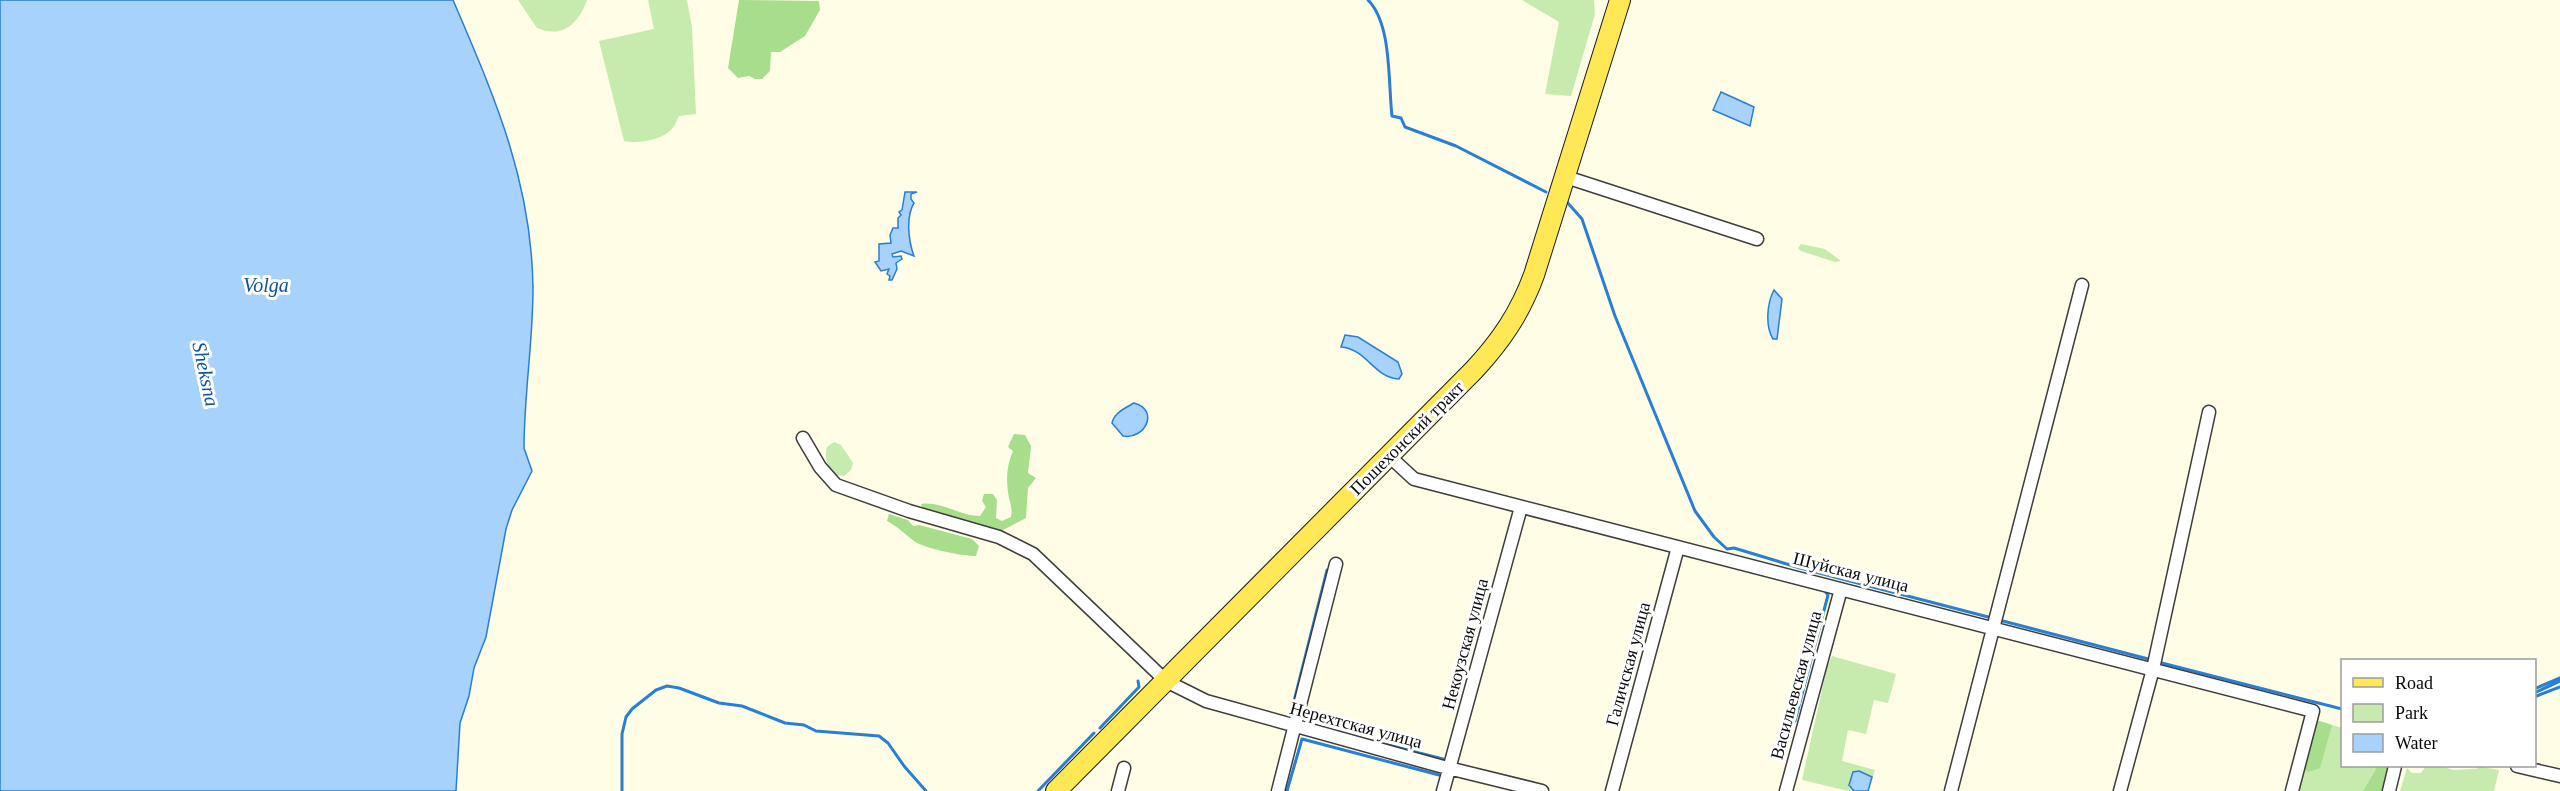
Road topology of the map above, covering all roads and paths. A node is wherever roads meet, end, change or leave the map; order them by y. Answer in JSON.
{"nodes":[{"id":1,"x":1620,"y":0,"type":"edge"},
{"id":2,"x":1566,"y":177,"type":"junction"},
{"id":3,"x":1757,"y":239,"type":"dead end"},
{"id":4,"x":2082,"y":285,"type":"dead end"},
{"id":5,"x":2209,"y":412,"type":"dead end"},
{"id":6,"x":803,"y":438,"type":"dead end"},
{"id":7,"x":1389,"y":455,"type":"junction"},
{"id":8,"x":1521,"y":507,"type":"junction"},
{"id":9,"x":1678,"y":547,"type":"junction"},
{"id":10,"x":1336,"y":564,"type":"dead end"},
{"id":11,"x":1841,"y":589,"type":"junction"},
{"id":12,"x":1995,"y":622,"type":"junction"},
{"id":13,"x":2154,"y":663,"type":"junction"},
{"id":14,"x":1166,"y":681,"type":"junction"},
{"id":15,"x":1295,"y":727,"type":"junction"},
{"id":16,"x":2395,"y":767,"type":"edge"},
{"id":17,"x":2525,"y":767,"type":"edge"},
{"id":18,"x":1124,"y":768,"type":"dead end"},
{"id":19,"x":1450,"y":768,"type":"junction"},
{"id":20,"x":2560,"y":776,"type":"edge"},
{"id":21,"x":1056,"y":791,"type":"edge"},
{"id":22,"x":1118,"y":791,"type":"edge"},
{"id":23,"x":1278,"y":791,"type":"edge"},
{"id":24,"x":1443,"y":791,"type":"edge"},
{"id":25,"x":1542,"y":791,"type":"edge"},
{"id":26,"x":1612,"y":791,"type":"edge"},
{"id":27,"x":1786,"y":791,"type":"edge"},
{"id":28,"x":1950,"y":791,"type":"edge"},
{"id":29,"x":2120,"y":791,"type":"edge"},
{"id":30,"x":2292,"y":791,"type":"edge"},
{"id":31,"x":2389,"y":791,"type":"edge"}],
"edges":[{"from":1,"to":2,"type":"main road","name":"Пошехонский тракт"},
{"from":2,"to":3,"type":"street"},
{"from":2,"to":7,"type":"main road","name":"Пошехонский тракт"},
{"from":4,"to":12,"type":"street"},
{"from":5,"to":13,"type":"street"},
{"from":6,"to":14,"type":"street","name":"Нерехтская улица"},
{"from":7,"to":8,"type":"street","name":"Шуйская улица"},
{"from":7,"to":14,"type":"main road","name":"Пошехонский тракт"},
{"from":8,"to":9,"type":"street","name":"Шуйская улица"},
{"from":8,"to":19,"type":"street","name":"Некоузская улица"},
{"from":9,"to":11,"type":"street","name":"Шуйская улица"},
{"from":9,"to":26,"type":"street","name":"Галичская улица"},
{"from":10,"to":15,"type":"street"},
{"from":11,"to":12,"type":"street","name":"Шуйская улица"},
{"from":11,"to":27,"type":"street","name":"Васильевская улица"},
{"from":12,"to":13,"type":"street","name":"Шуйская улица"},
{"from":12,"to":28,"type":"street"},
{"from":13,"to":29,"type":"street"},
{"from":13,"to":30,"type":"street","name":"Шуйская улица"},
{"from":14,"to":15,"type":"street","name":"Нерехтская улица"},
{"from":14,"to":21,"type":"main road","name":"Пошехонский тракт"},
{"from":15,"to":19,"type":"street","name":"Нерехтская улица"},
{"from":15,"to":23,"type":"street"},
{"from":16,"to":31,"type":"street"},
{"from":17,"to":20,"type":"street"},
{"from":18,"to":22,"type":"street"},
{"from":19,"to":24,"type":"street","name":"Некоузская улица"},
{"from":19,"to":25,"type":"street","name":"Нерехтская улица"}]}
